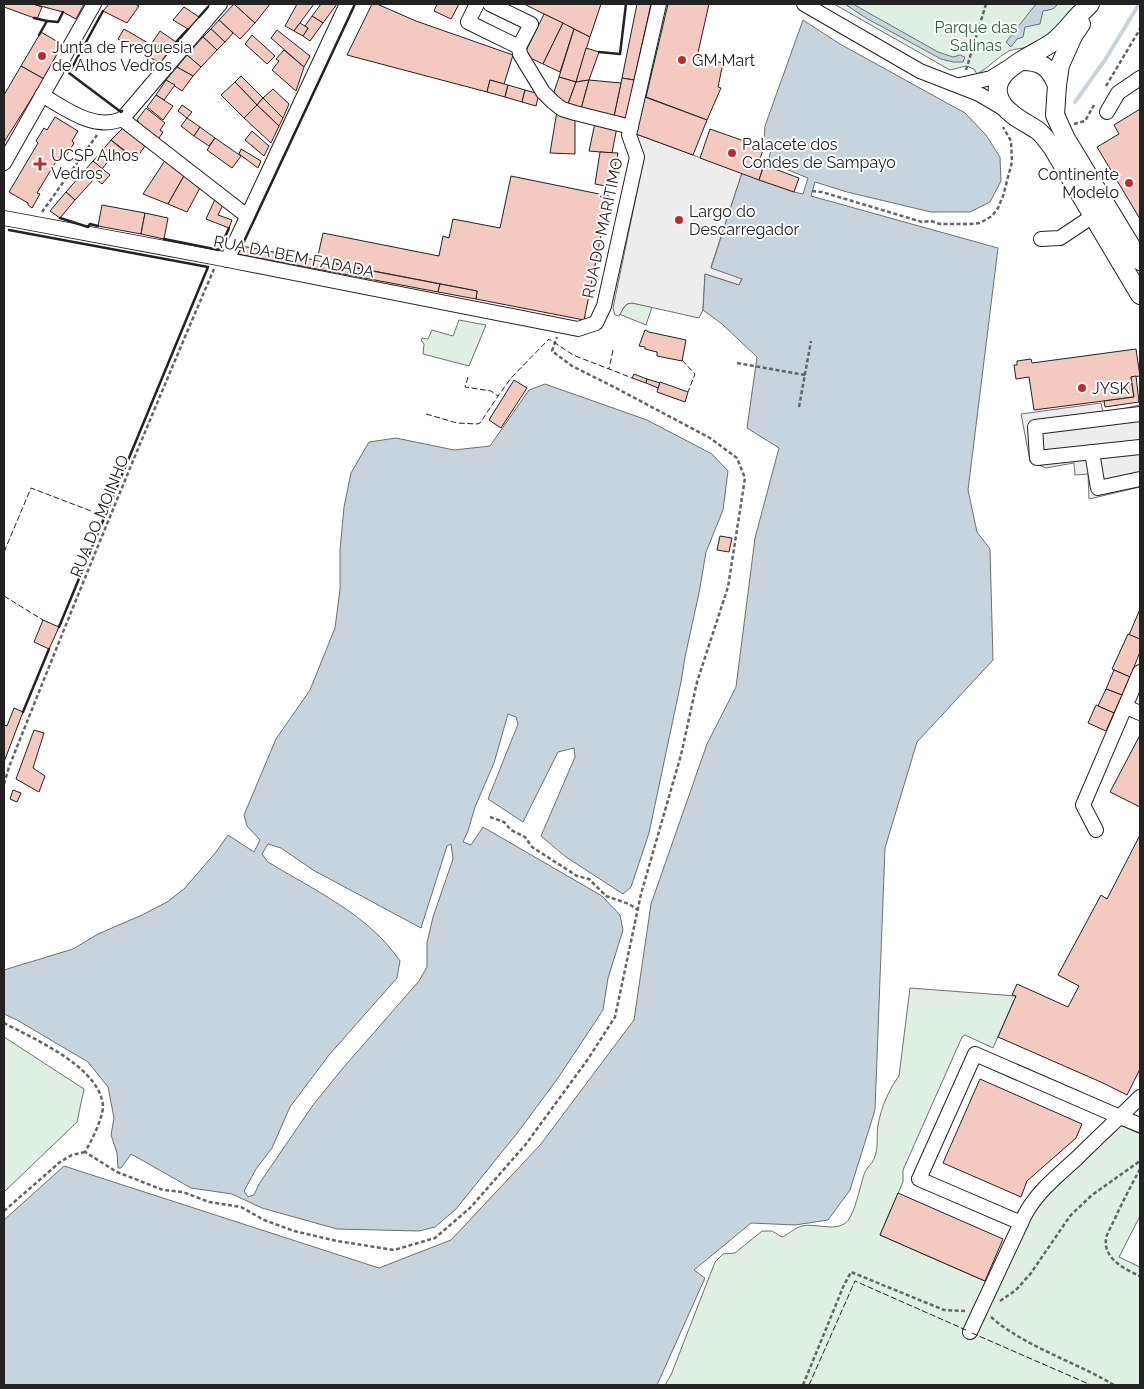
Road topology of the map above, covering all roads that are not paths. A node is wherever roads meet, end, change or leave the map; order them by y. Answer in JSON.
{"nodes":[{"id":1,"x":94,"y":4,"type":"edge"},
{"id":2,"x":220,"y":4,"type":"edge"},
{"id":3,"x":347,"y":4,"type":"edge"},
{"id":4,"x":477,"y":4,"type":"edge"},
{"id":5,"x":490,"y":4,"type":"edge"},
{"id":6,"x":659,"y":4,"type":"edge"},
{"id":7,"x":804,"y":4,"type":"edge"},
{"id":8,"x":1088,"y":7,"type":"edge"},
{"id":9,"x":519,"y":46,"type":"junction"},
{"id":10,"x":1017,"y":63,"type":"junction"},
{"id":11,"x":1140,"y":78,"type":"edge"},
{"id":12,"x":960,"y":85,"type":"junction"},
{"id":13,"x":1057,"y":89,"type":"junction"},
{"id":14,"x":42,"y":95,"type":"junction"},
{"id":15,"x":1107,"y":112,"type":"dead end"},
{"id":16,"x":122,"y":119,"type":"junction"},
{"id":17,"x":1011,"y":120,"type":"junction"},
{"id":18,"x":631,"y":127,"type":"junction"},
{"id":19,"x":4,"y":163,"type":"edge"},
{"id":20,"x":247,"y":216,"type":"junction"},
{"id":21,"x":1094,"y":216,"type":"junction"},
{"id":22,"x":4,"y":218,"type":"edge"},
{"id":23,"x":1125,"y":235,"type":"junction"},
{"id":24,"x":1040,"y":239,"type":"dead end"},
{"id":25,"x":1140,"y":252,"type":"edge"},
{"id":26,"x":223,"y":259,"type":"junction"},
{"id":27,"x":1140,"y":261,"type":"edge"},
{"id":28,"x":1140,"y":295,"type":"edge"},
{"id":29,"x":578,"y":329,"type":"joint"},
{"id":30,"x":1140,"y":414,"type":"edge"},
{"id":31,"x":1140,"y":447,"type":"edge"},
{"id":32,"x":1092,"y":452,"type":"junction"},
{"id":33,"x":1140,"y":479,"type":"edge"},
{"id":34,"x":1140,"y":672,"type":"edge"},
{"id":35,"x":1126,"y":707,"type":"junction"},
{"id":36,"x":1140,"y":713,"type":"edge"},
{"id":37,"x":1096,"y":830,"type":"dead end"},
{"id":38,"x":1140,"y":1098,"type":"edge"},
{"id":39,"x":1120,"y":1117,"type":"junction"},
{"id":40,"x":1140,"y":1125,"type":"edge"},
{"id":41,"x":1020,"y":1223,"type":"junction"},
{"id":42,"x":970,"y":1332,"type":"dead end"}],
"edges":[{"from":1,"to":14,"type":"street"},
{"from":2,"to":16,"type":"street"},
{"from":3,"to":20,"type":"street"},
{"from":4,"to":9,"type":"street"},
{"from":5,"to":9,"type":"street"},
{"from":6,"to":18,"type":"street","name":"RUA DO MARÍTIMO"},
{"from":7,"to":12,"type":"street"},
{"from":8,"to":10,"type":"main road"},
{"from":8,"to":13,"type":"main road"},
{"from":9,"to":18,"type":"street"},
{"from":10,"to":12,"type":"street"},
{"from":10,"to":13,"type":"main road"},
{"from":10,"to":17,"type":"main road"},
{"from":11,"to":15,"type":"street"},
{"from":12,"to":17,"type":"street"},
{"from":13,"to":17,"type":"main road"},
{"from":13,"to":23,"type":"main road"},
{"from":14,"to":16,"type":"street"},
{"from":14,"to":19,"type":"street"},
{"from":16,"to":20,"type":"street"},
{"from":17,"to":21,"type":"main road"},
{"from":18,"to":29,"type":"street","name":"RUA DO MARÍTIMO"},
{"from":20,"to":26,"type":"street"},
{"from":21,"to":24,"type":"street"},
{"from":21,"to":28,"type":"main road"},
{"from":22,"to":26,"type":"street","name":"RUA DA BEM FADADA"},
{"from":23,"to":25,"type":"street"},
{"from":23,"to":27,"type":"main road"},
{"from":26,"to":29,"type":"street","name":"RUA DA BEM FADADA"},
{"from":30,"to":32,"type":"street"},
{"from":31,"to":32,"type":"street"},
{"from":32,"to":33,"type":"street"},
{"from":34,"to":35,"type":"street"},
{"from":35,"to":36,"type":"street"},
{"from":35,"to":37,"type":"street"},
{"from":38,"to":39,"type":"street"},
{"from":39,"to":40,"type":"street"},
{"from":39,"to":41,"type":"street"},
{"from":39,"to":41,"type":"street"},
{"from":41,"to":42,"type":"street"}]}
